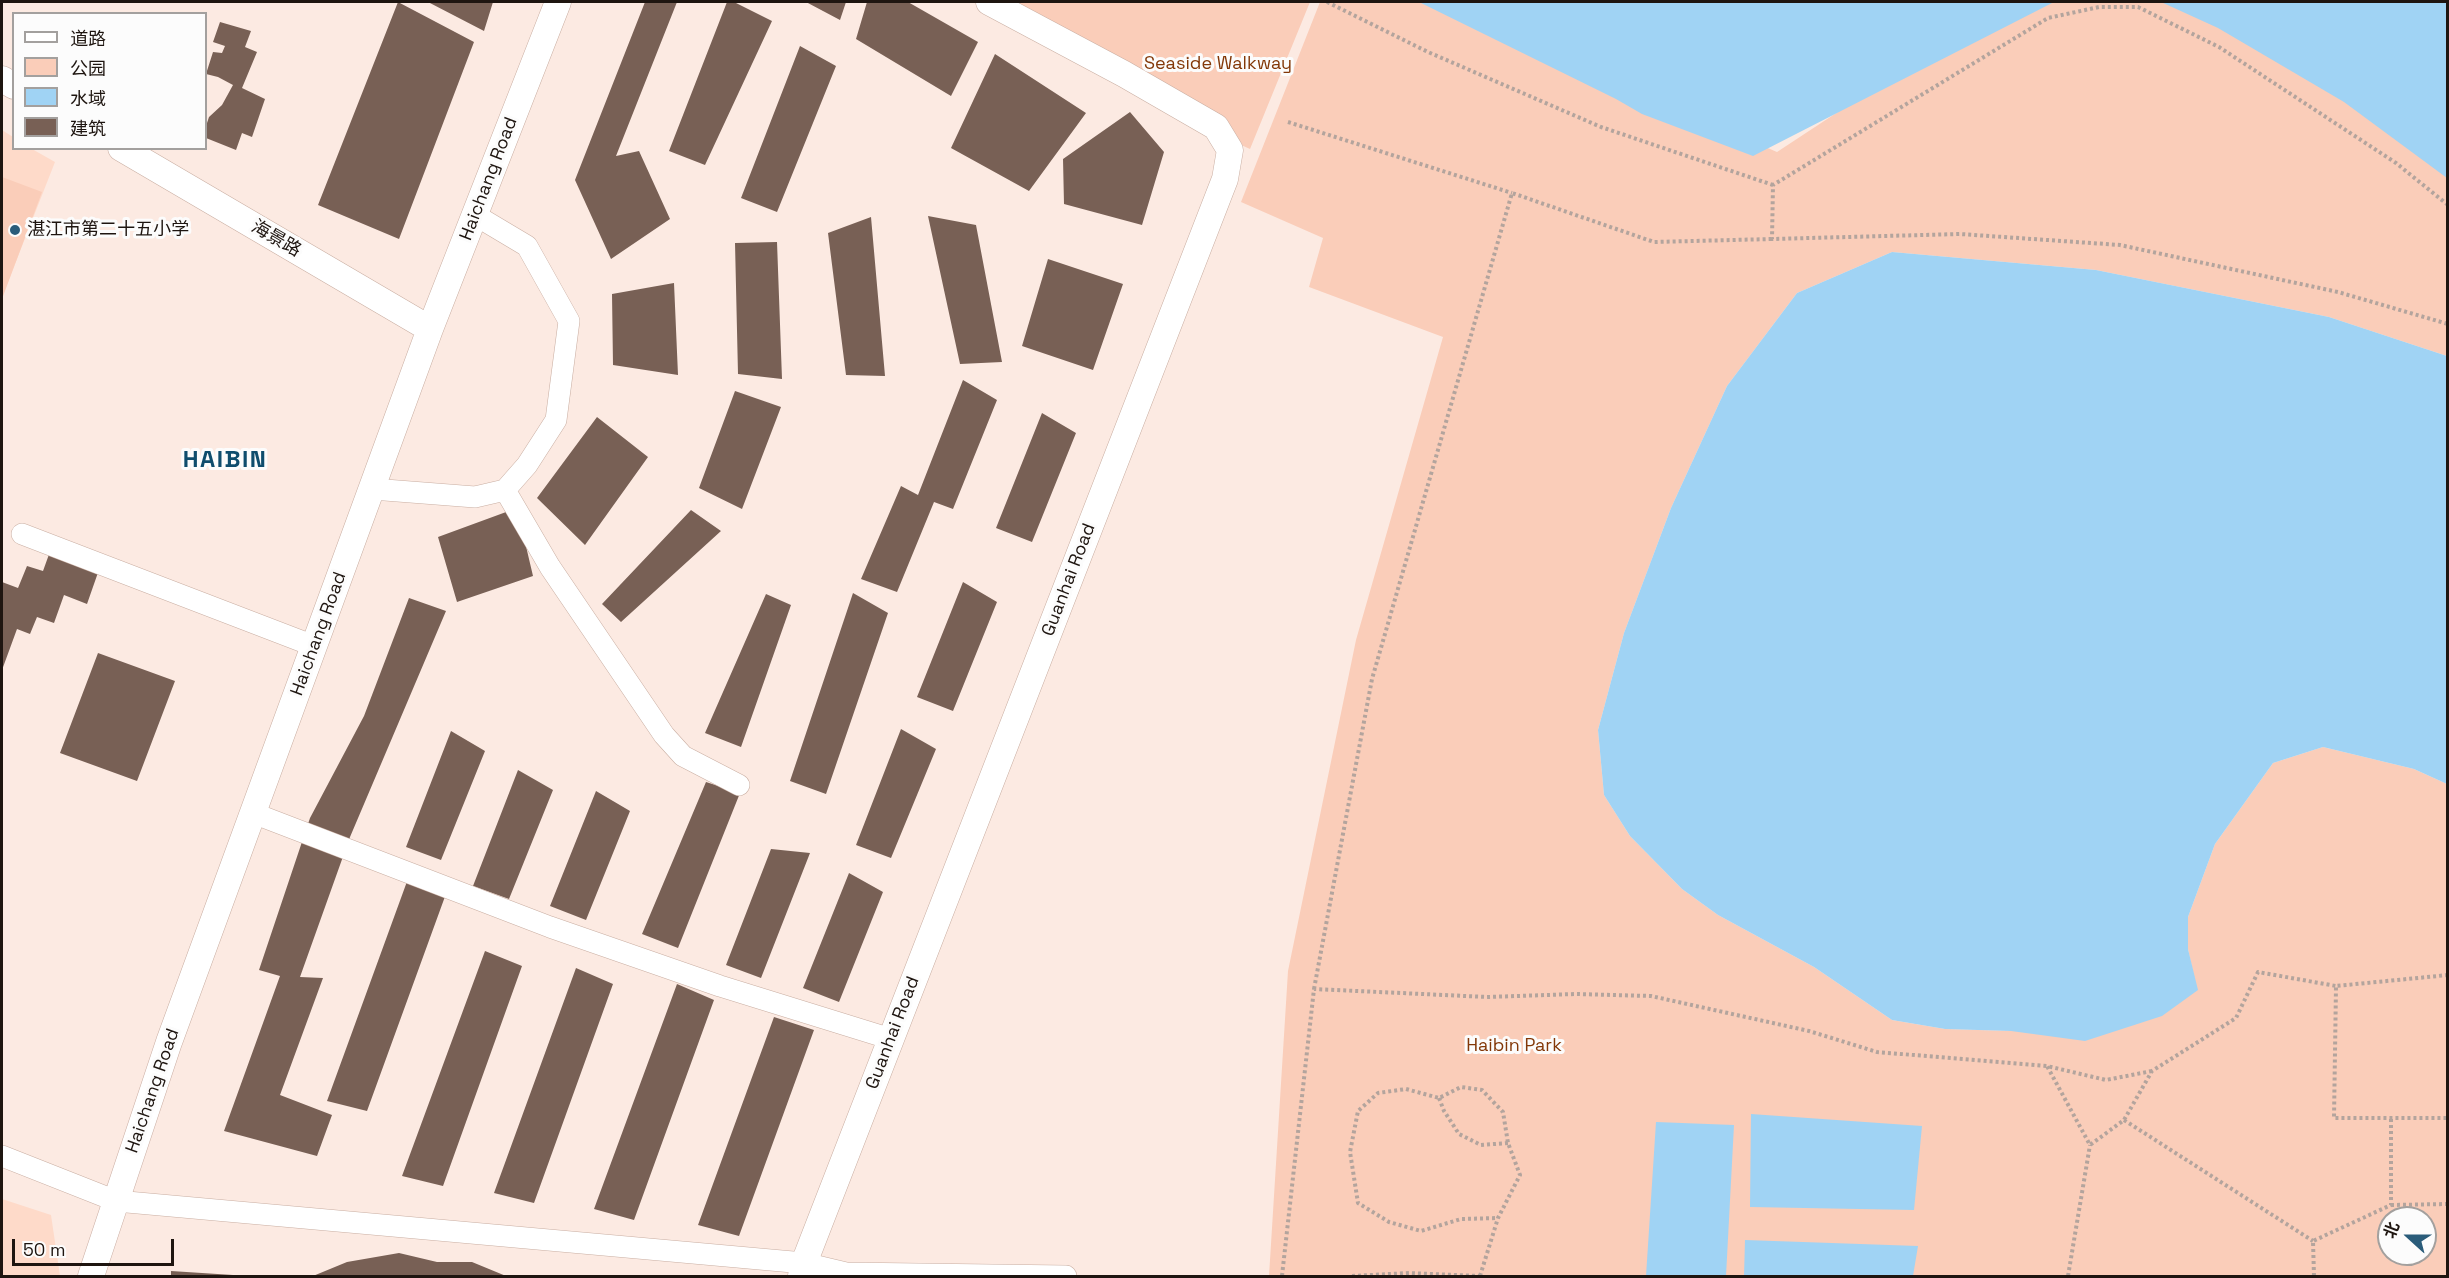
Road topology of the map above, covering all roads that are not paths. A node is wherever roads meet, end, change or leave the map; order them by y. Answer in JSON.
{"nodes":[{"id":1,"x":558,"y":2,"type":"edge"},
{"id":2,"x":989,"y":2,"type":"edge"},
{"id":3,"x":124,"y":150,"type":"edge"},
{"id":4,"x":475,"y":216,"type":"junction"},
{"id":5,"x":430,"y":329,"type":"junction"},
{"id":6,"x":372,"y":489,"type":"junction"},
{"id":7,"x":505,"y":490,"type":"junction"},
{"id":8,"x":22,"y":534,"type":"dead end"},
{"id":9,"x":314,"y":646,"type":"junction"},
{"id":10,"x":739,"y":785,"type":"dead end"},
{"id":11,"x":253,"y":813,"type":"junction"},
{"id":12,"x":891,"y":1039,"type":"junction"},
{"id":13,"x":2,"y":1156,"type":"edge"},
{"id":14,"x":116,"y":1201,"type":"junction"},
{"id":15,"x":802,"y":1270,"type":"edge"},
{"id":16,"x":93,"y":1275,"type":"edge"},
{"id":17,"x":1066,"y":1276,"type":"edge"}],
"edges":[{"from":1,"to":4,"type":"street","name":"Haichang Road"},
{"from":2,"to":12,"type":"street","name":"Guanhai Road"},
{"from":3,"to":5,"type":"street","name":"海景路"},
{"from":4,"to":5,"type":"street","name":"Haichang Road"},
{"from":4,"to":7,"type":"street"},
{"from":5,"to":6,"type":"street","name":"Haichang Road"},
{"from":6,"to":7,"type":"street"},
{"from":6,"to":9,"type":"street","name":"Haichang Road"},
{"from":7,"to":10,"type":"street"},
{"from":8,"to":9,"type":"street"},
{"from":9,"to":11,"type":"street","name":"Haichang Road"},
{"from":11,"to":12,"type":"street"},
{"from":11,"to":14,"type":"street","name":"Haichang Road"},
{"from":12,"to":15,"type":"street","name":"Guanhai Road"},
{"from":13,"to":14,"type":"street"},
{"from":14,"to":15,"type":"street"},
{"from":14,"to":16,"type":"street","name":"Haichang Road"},
{"from":15,"to":17,"type":"street"}]}
